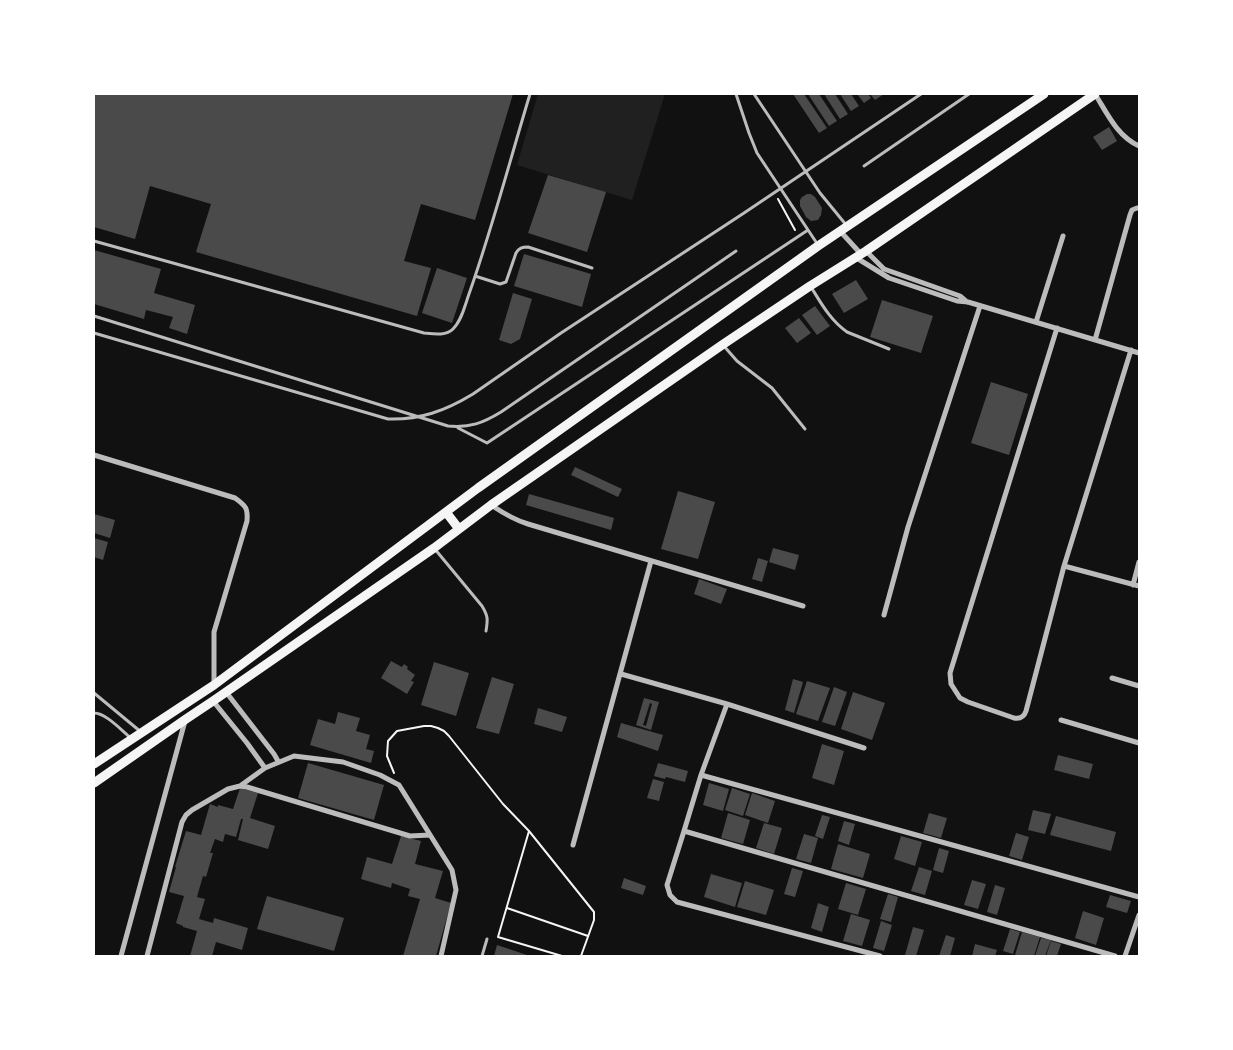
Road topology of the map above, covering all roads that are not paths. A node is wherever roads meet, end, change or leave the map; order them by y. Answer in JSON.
{"nodes":[{"id":1,"x":530,"y":94,"type":"edge"},
{"id":2,"x":736,"y":94,"type":"edge"},
{"id":3,"x":754,"y":94,"type":"edge"},
{"id":4,"x":921,"y":94,"type":"edge"},
{"id":5,"x":969,"y":94,"type":"edge"},
{"id":6,"x":1044,"y":94,"type":"edge"},
{"id":7,"x":1095,"y":94,"type":"edge"},
{"id":8,"x":1139,"y":146,"type":"edge"},
{"id":9,"x":864,"y":166,"type":"dead end"},
{"id":10,"x":1139,"y":208,"type":"edge"},
{"id":11,"x":844,"y":229,"type":"junction"},
{"id":12,"x":808,"y":230,"type":"junction"},
{"id":13,"x":1063,"y":236,"type":"dead end"},
{"id":14,"x":94,"y":241,"type":"edge"},
{"id":15,"x":818,"y":246,"type":"junction"},
{"id":16,"x":736,"y":251,"type":"dead end"},
{"id":17,"x":860,"y":254,"type":"junction"},
{"id":18,"x":592,"y":268,"type":"dead end"},
{"id":19,"x":475,"y":276,"type":"junction"},
{"id":20,"x":810,"y":286,"type":"junction"},
{"id":21,"x":968,"y":302,"type":"junction"},
{"id":22,"x":980,"y":306,"type":"junction"},
{"id":23,"x":94,"y":316,"type":"edge"},
{"id":24,"x":1036,"y":322,"type":"junction"},
{"id":25,"x":1057,"y":328,"type":"junction"},
{"id":26,"x":94,"y":333,"type":"edge"},
{"id":27,"x":1095,"y":340,"type":"junction"},
{"id":28,"x":722,"y":345,"type":"junction"},
{"id":29,"x":889,"y":349,"type":"dead end"},
{"id":30,"x":1131,"y":350,"type":"junction"},
{"id":31,"x":1139,"y":353,"type":"edge"},
{"id":32,"x":455,"y":426,"type":"junction"},
{"id":33,"x":806,"y":429,"type":"dead end"},
{"id":34,"x":94,"y":455,"type":"edge"},
{"id":35,"x":491,"y":504,"type":"junction"},
{"id":36,"x":446,"y":512,"type":"junction"},
{"id":37,"x":459,"y":529,"type":"junction"},
{"id":38,"x":434,"y":548,"type":"junction"},
{"id":39,"x":651,"y":561,"type":"junction"},
{"id":40,"x":1139,"y":562,"type":"edge"},
{"id":41,"x":1064,"y":566,"type":"junction"},
{"id":42,"x":1133,"y":585,"type":"junction"},
{"id":43,"x":1139,"y":586,"type":"edge"},
{"id":44,"x":804,"y":606,"type":"dead end"},
{"id":45,"x":884,"y":615,"type":"dead end"},
{"id":46,"x":486,"y":630,"type":"dead end"},
{"id":47,"x":620,"y":674,"type":"junction"},
{"id":48,"x":1112,"y":678,"type":"dead end"},
{"id":49,"x":214,"y":685,"type":"junction"},
{"id":50,"x":1139,"y":686,"type":"edge"},
{"id":51,"x":226,"y":692,"type":"junction"},
{"id":52,"x":94,"y":693,"type":"edge"},
{"id":53,"x":214,"y":701,"type":"junction"},
{"id":54,"x":726,"y":704,"type":"junction"},
{"id":55,"x":94,"y":713,"type":"edge"},
{"id":56,"x":186,"y":719,"type":"junction"},
{"id":57,"x":1062,"y":720,"type":"dead end"},
{"id":58,"x":141,"y":733,"type":"junction"},
{"id":59,"x":132,"y":739,"type":"junction"},
{"id":60,"x":1139,"y":742,"type":"edge"},
{"id":61,"x":864,"y":748,"type":"dead end"},
{"id":62,"x":278,"y":762,"type":"junction"},
{"id":63,"x":94,"y":764,"type":"edge"},
{"id":64,"x":265,"y":768,"type":"junction"},
{"id":65,"x":701,"y":775,"type":"junction"},
{"id":66,"x":94,"y":784,"type":"edge"},
{"id":67,"x":240,"y":786,"type":"junction"},
{"id":68,"x":684,"y":831,"type":"junction"},
{"id":69,"x":430,"y":835,"type":"junction"},
{"id":70,"x":573,"y":845,"type":"dead end"},
{"id":71,"x":1139,"y":897,"type":"edge"},
{"id":72,"x":1139,"y":915,"type":"edge"},
{"id":73,"x":488,"y":940,"type":"dead end"},
{"id":74,"x":121,"y":956,"type":"edge"},
{"id":75,"x":147,"y":956,"type":"edge"},
{"id":76,"x":441,"y":956,"type":"edge"},
{"id":77,"x":482,"y":956,"type":"edge"},
{"id":78,"x":880,"y":956,"type":"edge"},
{"id":79,"x":1115,"y":956,"type":"edge"},
{"id":80,"x":1125,"y":956,"type":"edge"}],
"edges":[{"from":1,"to":19,"type":"lane"},
{"from":2,"to":12,"type":"lane"},
{"from":3,"to":11,"type":"lane"},
{"from":4,"to":26,"type":"lane"},
{"from":5,"to":9,"type":"lane"},
{"from":6,"to":11,"type":"main road"},
{"from":7,"to":8,"type":"street"},
{"from":7,"to":17,"type":"main road"},
{"from":10,"to":27,"type":"street"},
{"from":11,"to":15,"type":"main road"},
{"from":11,"to":17,"type":"street"},
{"from":12,"to":15,"type":"lane"},
{"from":12,"to":32,"type":"lane"},
{"from":13,"to":24,"type":"street"},
{"from":14,"to":19,"type":"lane"},
{"from":15,"to":36,"type":"main road"},
{"from":16,"to":32,"type":"lane"},
{"from":17,"to":20,"type":"main road"},
{"from":17,"to":21,"type":"street"},
{"from":17,"to":21,"type":"street"},
{"from":18,"to":19,"type":"lane"},
{"from":20,"to":28,"type":"main road"},
{"from":20,"to":29,"type":"lane"},
{"from":21,"to":22,"type":"street"},
{"from":22,"to":24,"type":"street"},
{"from":22,"to":45,"type":"street"},
{"from":23,"to":32,"type":"lane"},
{"from":24,"to":25,"type":"street"},
{"from":25,"to":27,"type":"street"},
{"from":25,"to":41,"type":"street"},
{"from":27,"to":30,"type":"street"},
{"from":28,"to":33,"type":"lane"},
{"from":28,"to":35,"type":"main road"},
{"from":30,"to":31,"type":"street"},
{"from":30,"to":41,"type":"street"},
{"from":34,"to":49,"type":"street"},
{"from":35,"to":37,"type":"main road"},
{"from":35,"to":39,"type":"street"},
{"from":36,"to":37,"type":"main road"},
{"from":36,"to":49,"type":"main road"},
{"from":37,"to":38,"type":"main road"},
{"from":38,"to":46,"type":"lane"},
{"from":38,"to":51,"type":"main road"},
{"from":39,"to":44,"type":"street"},
{"from":39,"to":47,"type":"street"},
{"from":40,"to":42,"type":"street"},
{"from":41,"to":42,"type":"street"},
{"from":42,"to":43,"type":"street"},
{"from":47,"to":54,"type":"street"},
{"from":47,"to":70,"type":"street"},
{"from":48,"to":50,"type":"street"},
{"from":49,"to":58,"type":"main road"},
{"from":51,"to":53,"type":"main road"},
{"from":51,"to":62,"type":"street"},
{"from":52,"to":58,"type":"lane"},
{"from":53,"to":56,"type":"main road"},
{"from":53,"to":64,"type":"street"},
{"from":54,"to":61,"type":"street"},
{"from":54,"to":65,"type":"street"},
{"from":55,"to":59,"type":"lane"},
{"from":56,"to":66,"type":"main road"},
{"from":56,"to":74,"type":"street"},
{"from":57,"to":60,"type":"street"},
{"from":58,"to":59,"type":"main road"},
{"from":59,"to":63,"type":"main road"},
{"from":62,"to":64,"type":"street"},
{"from":62,"to":69,"type":"street"},
{"from":64,"to":67,"type":"street"},
{"from":65,"to":68,"type":"street"},
{"from":65,"to":71,"type":"street"},
{"from":67,"to":69,"type":"street"},
{"from":67,"to":75,"type":"street"},
{"from":68,"to":78,"type":"street"},
{"from":68,"to":79,"type":"street"},
{"from":69,"to":76,"type":"street"},
{"from":72,"to":80,"type":"street"},
{"from":73,"to":77,"type":"lane"}]}
